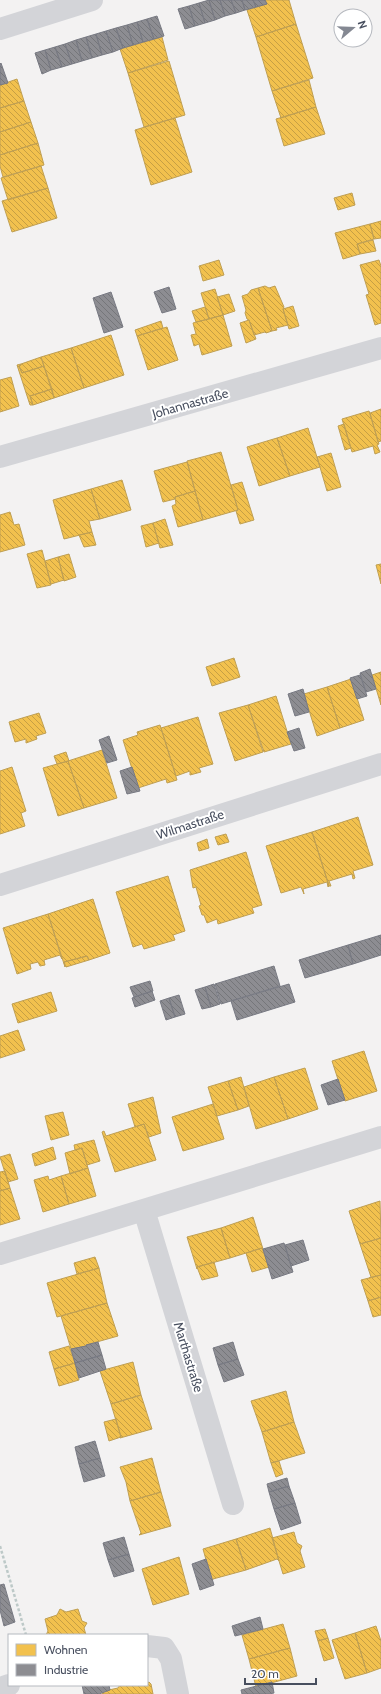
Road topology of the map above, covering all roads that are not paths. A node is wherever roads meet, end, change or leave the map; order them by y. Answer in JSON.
{"nodes":[{"id":1,"x":92,"y":0,"type":"edge"},
{"id":2,"x":0,"y":29,"type":"edge"},
{"id":3,"x":381,"y":348,"type":"edge"},
{"id":4,"x":0,"y":457,"type":"edge"},
{"id":5,"x":381,"y":764,"type":"edge"},
{"id":6,"x":0,"y":885,"type":"edge"},
{"id":7,"x":381,"y":1137,"type":"edge"},
{"id":8,"x":144,"y":1210,"type":"junction"},
{"id":9,"x":0,"y":1254,"type":"edge"},
{"id":10,"x":233,"y":1504,"type":"dead end"},
{"id":11,"x":148,"y":1646,"type":"edge"},
{"id":12,"x":178,"y":1694,"type":"edge"}],
"edges":[{"from":1,"to":2,"type":"street"},
{"from":3,"to":4,"type":"street","name":"Johannastraße"},
{"from":5,"to":6,"type":"street","name":"Wilmastraße"},
{"from":7,"to":8,"type":"street"},
{"from":8,"to":9,"type":"street"},
{"from":8,"to":10,"type":"street","name":"Marthastraße"},
{"from":11,"to":12,"type":"street"}]}
